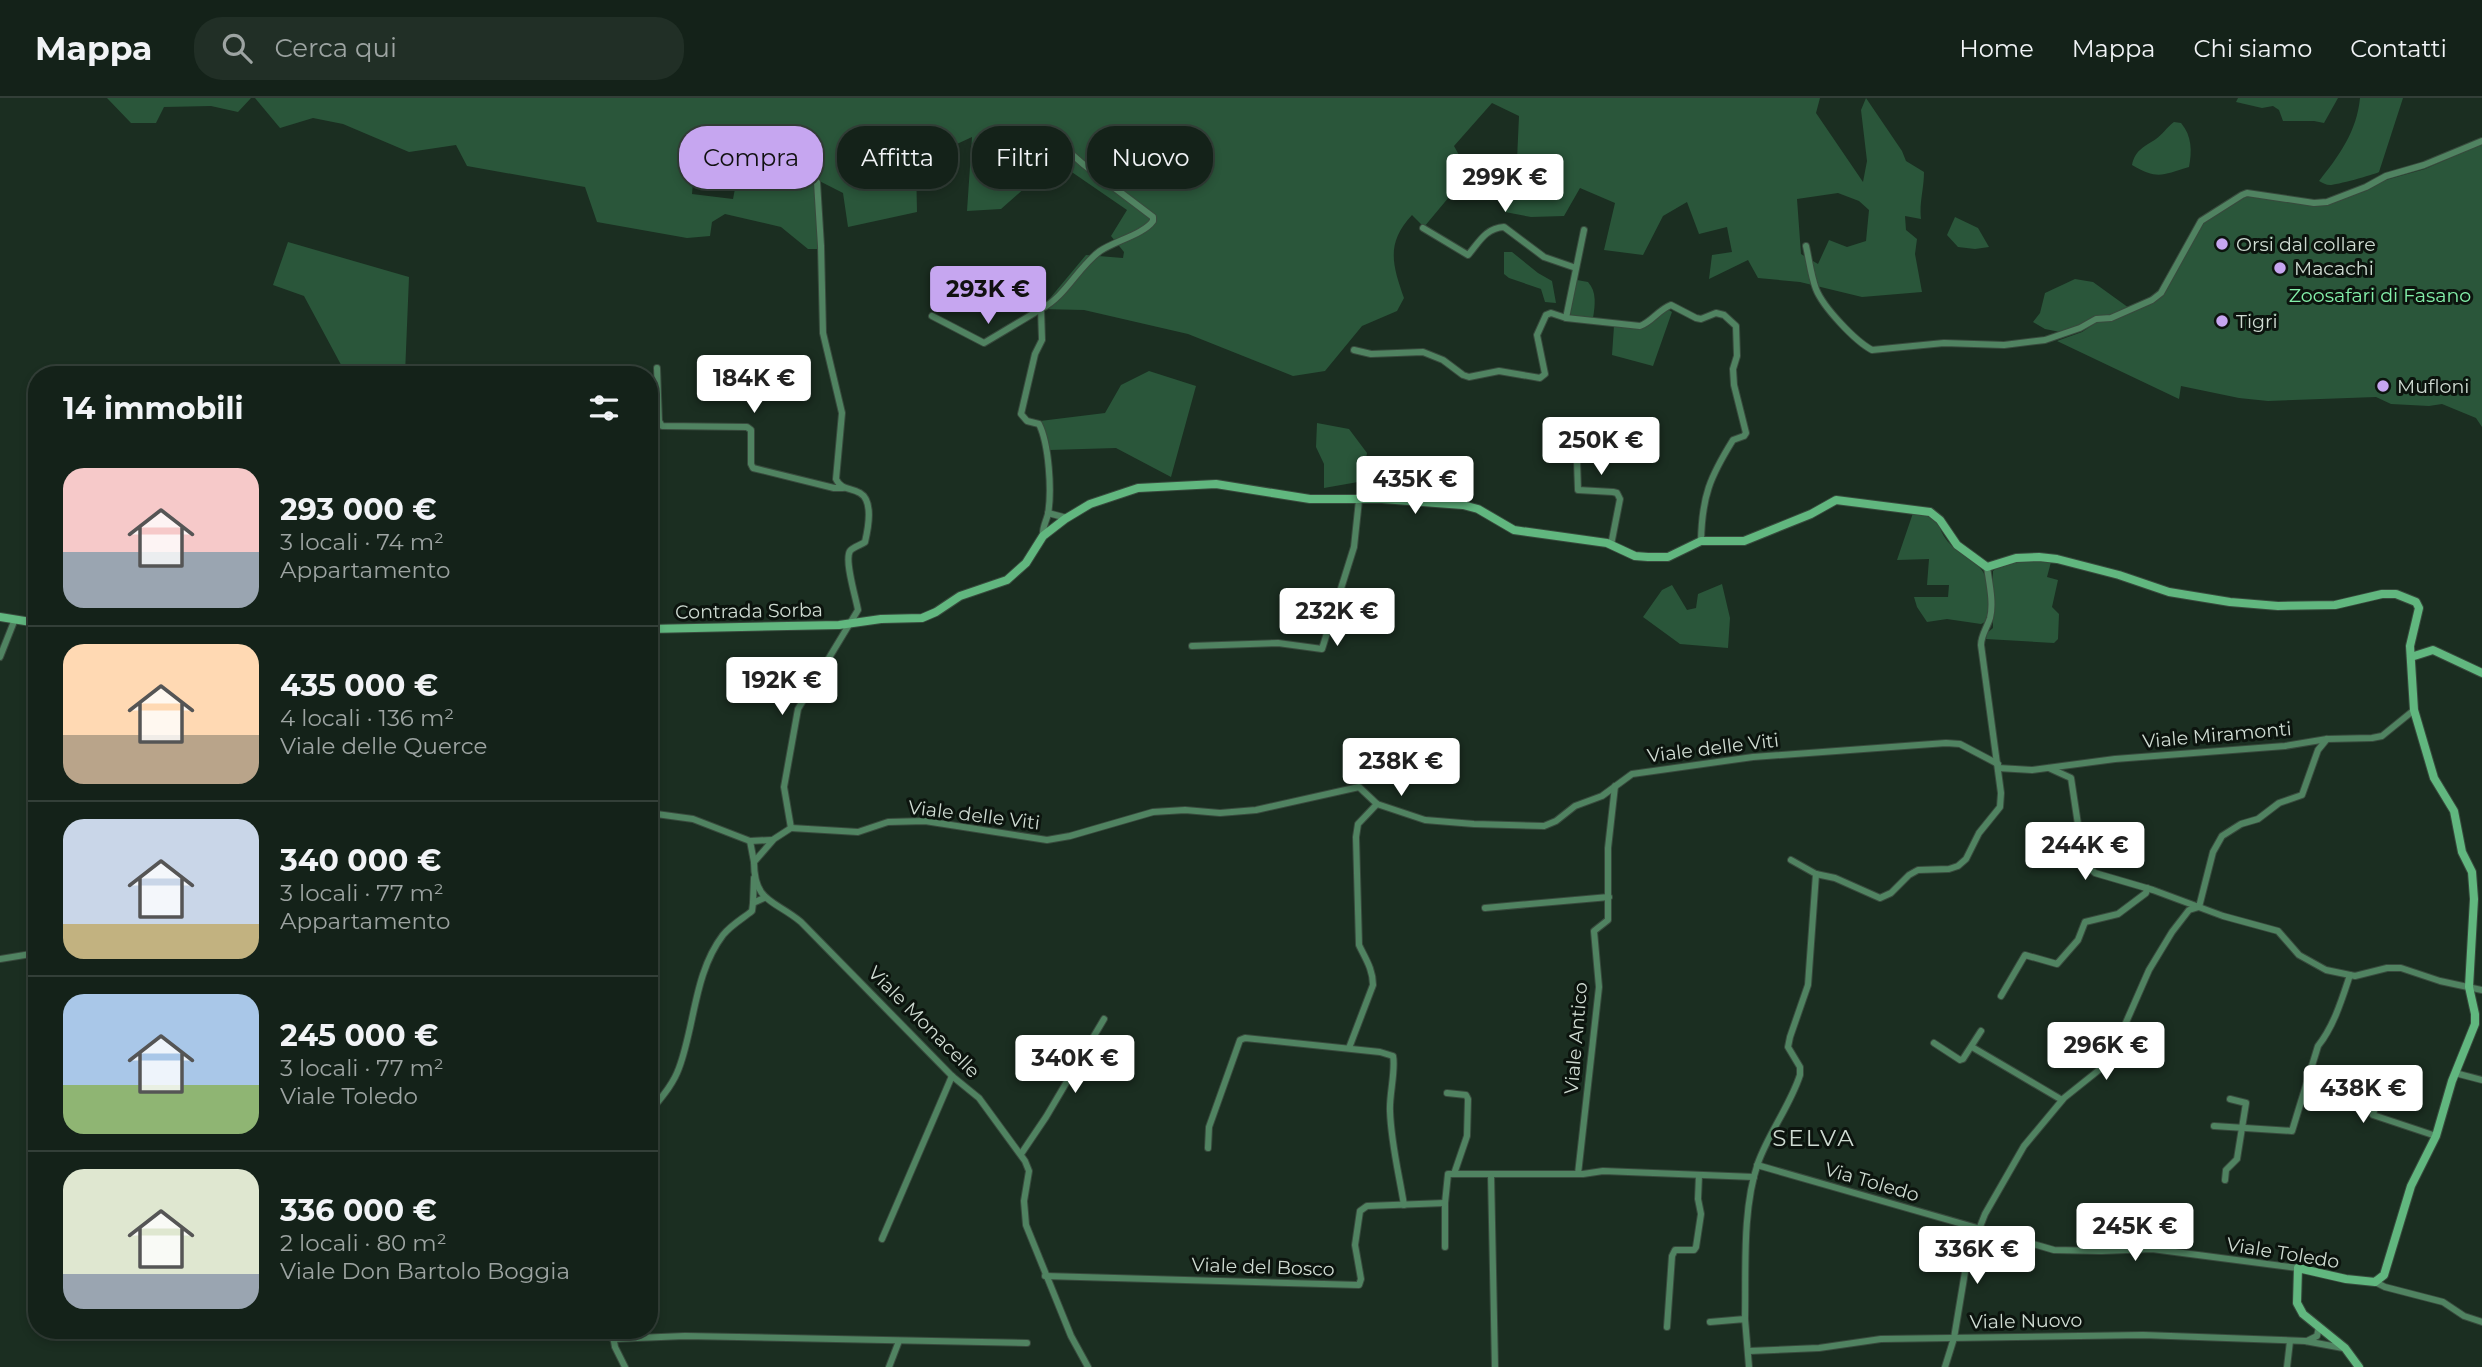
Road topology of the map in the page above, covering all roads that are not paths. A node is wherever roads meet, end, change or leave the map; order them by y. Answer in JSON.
{"nodes":[{"id":1,"x":2482,"y":141,"type":"edge"},
{"id":2,"x":1073,"y":155,"type":"edge"},
{"id":3,"x":817,"y":189,"type":"edge"},
{"id":4,"x":1423,"y":228,"type":"dead end"},
{"id":5,"x":1584,"y":230,"type":"dead end"},
{"id":6,"x":1807,"y":246,"type":"dead end"},
{"id":7,"x":1576,"y":268,"type":"junction"},
{"id":8,"x":1041,"y":309,"type":"junction"},
{"id":9,"x":932,"y":316,"type":"dead end"},
{"id":10,"x":1566,"y":318,"type":"junction"},
{"id":11,"x":1354,"y":350,"type":"dead end"},
{"id":12,"x":658,"y":394,"type":"edge"},
{"id":13,"x":1559,"y":428,"type":"dead end"},
{"id":14,"x":843,"y":488,"type":"junction"},
{"id":15,"x":1359,"y":500,"type":"junction"},
{"id":16,"x":1048,"y":513,"type":"junction"},
{"id":17,"x":1067,"y":518,"type":"junction"},
{"id":18,"x":1043,"y":536,"type":"junction"},
{"id":19,"x":1701,"y":541,"type":"junction"},
{"id":20,"x":1611,"y":545,"type":"junction"},
{"id":21,"x":1987,"y":566,"type":"junction"},
{"id":22,"x":0,"y":617,"type":"edge"},
{"id":23,"x":15,"y":620,"type":"junction"},
{"id":24,"x":28,"y":622,"type":"edge"},
{"id":25,"x":850,"y":624,"type":"junction"},
{"id":26,"x":658,"y":628,"type":"edge"},
{"id":27,"x":1192,"y":646,"type":"dead end"},
{"id":28,"x":0,"y":657,"type":"edge"},
{"id":29,"x":2411,"y":657,"type":"junction"},
{"id":30,"x":2482,"y":673,"type":"edge"},
{"id":31,"x":2414,"y":710,"type":"junction"},
{"id":32,"x":2327,"y":739,"type":"junction"},
{"id":33,"x":2049,"y":768,"type":"junction"},
{"id":34,"x":1999,"y":769,"type":"junction"},
{"id":35,"x":1615,"y":786,"type":"junction"},
{"id":36,"x":1377,"y":804,"type":"junction"},
{"id":37,"x":658,"y":814,"type":"edge"},
{"id":38,"x":790,"y":828,"type":"junction"},
{"id":39,"x":774,"y":839,"type":"junction"},
{"id":40,"x":750,"y":841,"type":"junction"},
{"id":41,"x":1791,"y":860,"type":"dead end"},
{"id":42,"x":754,"y":862,"type":"junction"},
{"id":43,"x":1816,"y":874,"type":"junction"},
{"id":44,"x":754,"y":877,"type":"junction"},
{"id":45,"x":2147,"y":888,"type":"junction"},
{"id":46,"x":1609,"y":897,"type":"junction"},
{"id":47,"x":764,"y":898,"type":"junction"},
{"id":48,"x":753,"y":903,"type":"junction"},
{"id":49,"x":2199,"y":907,"type":"junction"},
{"id":50,"x":1485,"y":908,"type":"dead end"},
{"id":51,"x":28,"y":954,"type":"edge"},
{"id":52,"x":0,"y":959,"type":"edge"},
{"id":53,"x":2350,"y":975,"type":"junction"},
{"id":54,"x":2469,"y":987,"type":"junction"},
{"id":55,"x":2482,"y":990,"type":"edge"},
{"id":56,"x":2001,"y":996,"type":"dead end"},
{"id":57,"x":1104,"y":1019,"type":"dead end"},
{"id":58,"x":1981,"y":1031,"type":"dead end"},
{"id":59,"x":1934,"y":1043,"type":"dead end"},
{"id":60,"x":1972,"y":1047,"type":"junction"},
{"id":61,"x":1349,"y":1048,"type":"junction"},
{"id":62,"x":2455,"y":1073,"type":"junction"},
{"id":63,"x":952,"y":1076,"type":"junction"},
{"id":64,"x":2482,"y":1080,"type":"edge"},
{"id":65,"x":2307,"y":1084,"type":"junction"},
{"id":66,"x":1447,"y":1093,"type":"dead end"},
{"id":67,"x":2230,"y":1099,"type":"dead end"},
{"id":68,"x":658,"y":1100,"type":"edge"},
{"id":69,"x":2062,"y":1100,"type":"junction"},
{"id":70,"x":2214,"y":1126,"type":"dead end"},
{"id":71,"x":2242,"y":1128,"type":"junction"},
{"id":72,"x":2436,"y":1136,"type":"junction"},
{"id":73,"x":1208,"y":1148,"type":"dead end"},
{"id":74,"x":1021,"y":1154,"type":"junction"},
{"id":75,"x":1757,"y":1165,"type":"junction"},
{"id":76,"x":1454,"y":1174,"type":"junction"},
{"id":77,"x":1491,"y":1174,"type":"junction"},
{"id":78,"x":1578,"y":1174,"type":"junction"},
{"id":79,"x":1699,"y":1175,"type":"junction"},
{"id":80,"x":1754,"y":1177,"type":"junction"},
{"id":81,"x":2225,"y":1180,"type":"dead end"},
{"id":82,"x":1445,"y":1203,"type":"junction"},
{"id":83,"x":1404,"y":1205,"type":"junction"},
{"id":84,"x":1979,"y":1228,"type":"junction"},
{"id":85,"x":883,"y":1239,"type":"dead end"},
{"id":86,"x":1445,"y":1247,"type":"dead end"},
{"id":87,"x":2298,"y":1269,"type":"junction"},
{"id":88,"x":1045,"y":1276,"type":"junction"},
{"id":89,"x":2375,"y":1282,"type":"junction"},
{"id":90,"x":1745,"y":1319,"type":"junction"},
{"id":91,"x":1710,"y":1322,"type":"dead end"},
{"id":92,"x":2482,"y":1322,"type":"edge"},
{"id":93,"x":1667,"y":1326,"type":"dead end"},
{"id":94,"x":2319,"y":1327,"type":"junction"},
{"id":95,"x":658,"y":1337,"type":"edge"},
{"id":96,"x":2331,"y":1337,"type":"junction"},
{"id":97,"x":1954,"y":1338,"type":"junction"},
{"id":98,"x":613,"y":1339,"type":"edge"},
{"id":99,"x":2314,"y":1339,"type":"junction"},
{"id":100,"x":899,"y":1340,"type":"junction"},
{"id":101,"x":2290,"y":1341,"type":"junction"},
{"id":102,"x":2305,"y":1342,"type":"junction"},
{"id":103,"x":1027,"y":1343,"type":"dead end"},
{"id":104,"x":2323,"y":1344,"type":"junction"},
{"id":105,"x":2345,"y":1348,"type":"junction"},
{"id":106,"x":1749,"y":1351,"type":"junction"},
{"id":107,"x":625,"y":1367,"type":"edge"},
{"id":108,"x":889,"y":1367,"type":"edge"},
{"id":109,"x":1088,"y":1367,"type":"edge"},
{"id":110,"x":1495,"y":1367,"type":"edge"},
{"id":111,"x":1749,"y":1367,"type":"edge"},
{"id":112,"x":1945,"y":1367,"type":"edge"},
{"id":113,"x":2287,"y":1367,"type":"edge"},
{"id":114,"x":2359,"y":1367,"type":"edge"}],
"edges":[{"from":1,"to":6,"type":"street"},
{"from":2,"to":8,"type":"street"},
{"from":3,"to":14,"type":"street"},
{"from":4,"to":7,"type":"street"},
{"from":5,"to":7,"type":"street"},
{"from":7,"to":10,"type":"street"},
{"from":8,"to":9,"type":"street"},
{"from":8,"to":16,"type":"street"},
{"from":10,"to":11,"type":"street"},
{"from":10,"to":19,"type":"street"},
{"from":12,"to":14,"type":"street"},
{"from":13,"to":20,"type":"street"},
{"from":14,"to":25,"type":"street"},
{"from":15,"to":17,"type":"street","name":"Contrada Sorba"},
{"from":15,"to":20,"type":"street","name":"Contrada Sorba"},
{"from":15,"to":27,"type":"street"},
{"from":16,"to":17,"type":"street"},
{"from":16,"to":18,"type":"street"},
{"from":17,"to":18,"type":"street","name":"Contrada Sorba"},
{"from":18,"to":25,"type":"street","name":"Contrada Sorba"},
{"from":19,"to":20,"type":"street","name":"Contrada Sorba"},
{"from":19,"to":21,"type":"street"},
{"from":21,"to":29,"type":"street"},
{"from":21,"to":34,"type":"street"},
{"from":22,"to":23,"type":"street"},
{"from":23,"to":24,"type":"street"},
{"from":23,"to":28,"type":"street"},
{"from":25,"to":26,"type":"street","name":"Contrada Sorba"},
{"from":25,"to":38,"type":"street"},
{"from":29,"to":30,"type":"street"},
{"from":29,"to":31,"type":"street"},
{"from":31,"to":32,"type":"street","name":"Viale Miramonti"},
{"from":31,"to":54,"type":"street"},
{"from":32,"to":33,"type":"street","name":"Viale Miramonti"},
{"from":32,"to":49,"type":"street"},
{"from":33,"to":34,"type":"street","name":"Viale Miramonti"},
{"from":33,"to":45,"type":"street"},
{"from":34,"to":35,"type":"street","name":"Viale delle Viti"},
{"from":34,"to":43,"type":"street"},
{"from":35,"to":36,"type":"street","name":"Viale delle Viti"},
{"from":35,"to":46,"type":"street","name":"Viale Antico"},
{"from":36,"to":38,"type":"street","name":"Viale delle Viti"},
{"from":36,"to":61,"type":"street"},
{"from":37,"to":40,"type":"street"},
{"from":38,"to":39,"type":"street"},
{"from":39,"to":40,"type":"street"},
{"from":39,"to":42,"type":"street"},
{"from":40,"to":42,"type":"street"},
{"from":41,"to":43,"type":"street"},
{"from":42,"to":44,"type":"street"},
{"from":43,"to":75,"type":"street"},
{"from":44,"to":47,"type":"street"},
{"from":44,"to":48,"type":"street"},
{"from":45,"to":49,"type":"street"},
{"from":45,"to":56,"type":"street"},
{"from":46,"to":50,"type":"street"},
{"from":46,"to":78,"type":"street","name":"Viale Antico"},
{"from":47,"to":48,"type":"street"},
{"from":47,"to":63,"type":"street","name":"Viale Monacelle"},
{"from":48,"to":68,"type":"street"},
{"from":49,"to":53,"type":"street"},
{"from":49,"to":69,"type":"street"},
{"from":51,"to":52,"type":"street"},
{"from":53,"to":54,"type":"street"},
{"from":53,"to":65,"type":"street"},
{"from":54,"to":55,"type":"street"},
{"from":54,"to":62,"type":"street"},
{"from":57,"to":74,"type":"street"},
{"from":58,"to":60,"type":"street"},
{"from":59,"to":60,"type":"street"},
{"from":60,"to":69,"type":"street"},
{"from":61,"to":73,"type":"street"},
{"from":61,"to":83,"type":"street"},
{"from":62,"to":64,"type":"street"},
{"from":62,"to":72,"type":"street"},
{"from":63,"to":74,"type":"street","name":"Viale Monacelle"},
{"from":63,"to":85,"type":"street"},
{"from":65,"to":71,"type":"street"},
{"from":65,"to":72,"type":"street"},
{"from":66,"to":76,"type":"street"},
{"from":67,"to":71,"type":"street"},
{"from":69,"to":84,"type":"street"},
{"from":70,"to":71,"type":"street"},
{"from":71,"to":81,"type":"street"},
{"from":72,"to":89,"type":"street"},
{"from":74,"to":88,"type":"street","name":"Viale Monacelle"},
{"from":75,"to":80,"type":"street"},
{"from":75,"to":84,"type":"street","name":"Via Toledo"},
{"from":76,"to":77,"type":"street"},
{"from":76,"to":82,"type":"street"},
{"from":77,"to":78,"type":"street"},
{"from":77,"to":110,"type":"street"},
{"from":78,"to":79,"type":"street"},
{"from":79,"to":80,"type":"street"},
{"from":79,"to":93,"type":"street"},
{"from":80,"to":90,"type":"street"},
{"from":82,"to":83,"type":"street","name":"Viale del Bosco"},
{"from":82,"to":86,"type":"street"},
{"from":83,"to":88,"type":"street","name":"Viale del Bosco"},
{"from":84,"to":87,"type":"street","name":"Viale Toledo"},
{"from":84,"to":97,"type":"street"},
{"from":87,"to":89,"type":"street","name":"Viale Toledo"},
{"from":87,"to":94,"type":"street"},
{"from":88,"to":109,"type":"street","name":"Viale Monacelle"},
{"from":89,"to":92,"type":"street"},
{"from":90,"to":91,"type":"street"},
{"from":90,"to":106,"type":"street"},
{"from":94,"to":96,"type":"street"},
{"from":94,"to":99,"type":"street"},
{"from":95,"to":100,"type":"street"},
{"from":96,"to":99,"type":"street","name":"Viale Nuovo"},
{"from":96,"to":104,"type":"street"},
{"from":96,"to":105,"type":"street"},
{"from":97,"to":101,"type":"street","name":"Viale Nuovo"},
{"from":97,"to":106,"type":"street","name":"Viale Nuovo"},
{"from":97,"to":112,"type":"street"},
{"from":98,"to":107,"type":"street"},
{"from":99,"to":102,"type":"street","name":"Viale Nuovo"},
{"from":100,"to":103,"type":"street"},
{"from":100,"to":108,"type":"street"},
{"from":101,"to":102,"type":"street","name":"Viale Nuovo"},
{"from":101,"to":113,"type":"street"},
{"from":102,"to":104,"type":"street","name":"Viale Nuovo"},
{"from":104,"to":105,"type":"street","name":"Viale Nuovo"},
{"from":105,"to":114,"type":"street"},
{"from":106,"to":111,"type":"street"}]}
